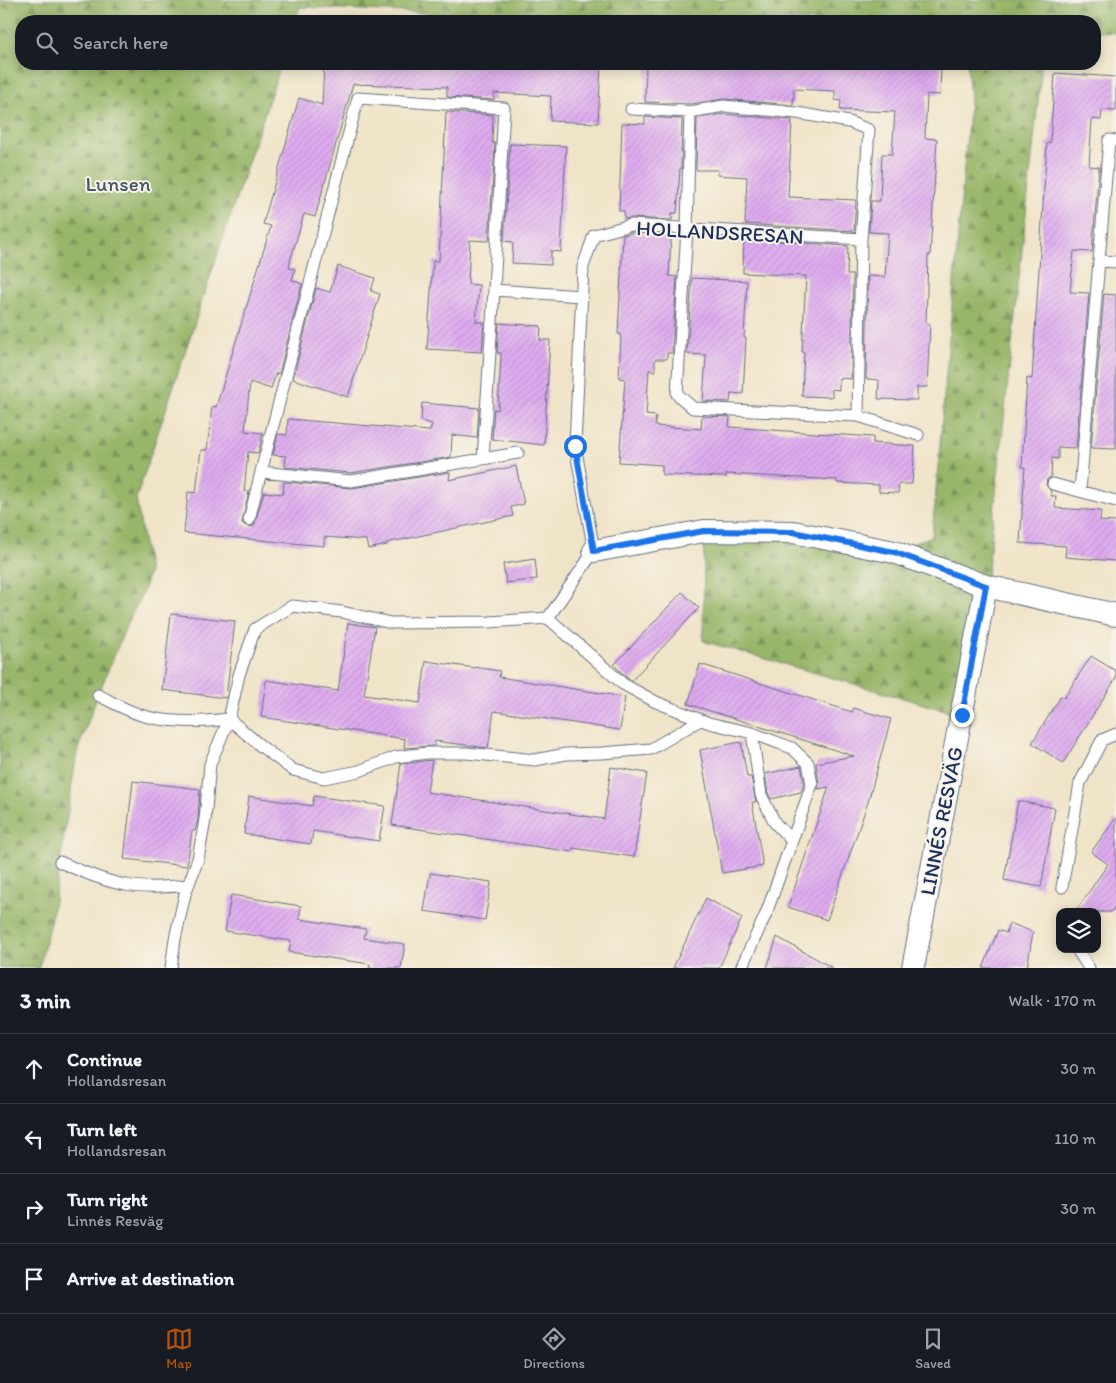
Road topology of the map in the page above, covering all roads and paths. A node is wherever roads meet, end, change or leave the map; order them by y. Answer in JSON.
{"nodes":[{"id":1,"x":631,"y":109,"type":"dead end"},
{"id":2,"x":690,"y":112,"type":"junction"},
{"id":3,"x":1116,"y":141,"type":"edge"},
{"id":4,"x":687,"y":229,"type":"junction"},
{"id":5,"x":861,"y":239,"type":"junction"},
{"id":6,"x":1099,"y":261,"type":"junction"},
{"id":7,"x":1116,"y":262,"type":"edge"},
{"id":8,"x":494,"y":290,"type":"junction"},
{"id":9,"x":581,"y":296,"type":"junction"},
{"id":10,"x":858,"y":416,"type":"junction"},
{"id":11,"x":918,"y":435,"type":"dead end"},
{"id":12,"x":518,"y":453,"type":"dead end"},
{"id":13,"x":483,"y":459,"type":"junction"},
{"id":14,"x":261,"y":472,"type":"junction"},
{"id":15,"x":1052,"y":484,"type":"dead end"},
{"id":16,"x":1080,"y":492,"type":"junction"},
{"id":17,"x":1116,"y":501,"type":"edge"},
{"id":18,"x":249,"y":520,"type":"dead end"},
{"id":19,"x":594,"y":551,"type":"junction"},
{"id":20,"x":986,"y":586,"type":"junction"},
{"id":21,"x":1116,"y":615,"type":"edge"},
{"id":22,"x":548,"y":618,"type":"junction"},
{"id":23,"x":98,"y":695,"type":"dead end"},
{"id":24,"x":229,"y":719,"type":"junction"},
{"id":25,"x":700,"y":720,"type":"junction"},
{"id":26,"x":752,"y":733,"type":"junction"},
{"id":27,"x":1116,"y":734,"type":"edge"},
{"id":28,"x":792,"y":841,"type":"junction"},
{"id":29,"x":60,"y":862,"type":"dead end"},
{"id":30,"x":188,"y":885,"type":"junction"},
{"id":31,"x":1062,"y":886,"type":"dead end"},
{"id":32,"x":1079,"y":953,"type":"edge"},
{"id":33,"x":171,"y":968,"type":"edge"},
{"id":34,"x":741,"y":968,"type":"edge"},
{"id":35,"x":913,"y":968,"type":"edge"},
{"id":36,"x":1089,"y":968,"type":"edge"}],
"edges":[{"from":1,"to":2,"type":"lane"},
{"from":2,"to":4,"type":"lane"},
{"from":2,"to":5,"type":"lane"},
{"from":3,"to":6,"type":"lane"},
{"from":4,"to":5,"type":"lane","name":"HOLLANDSRESAN"},
{"from":4,"to":9,"type":"lane","name":"HOLLANDSRESAN"},
{"from":4,"to":10,"type":"lane"},
{"from":5,"to":10,"type":"lane"},
{"from":6,"to":7,"type":"lane"},
{"from":6,"to":16,"type":"lane"},
{"from":8,"to":9,"type":"lane"},
{"from":8,"to":13,"type":"lane"},
{"from":8,"to":14,"type":"lane"},
{"from":9,"to":19,"type":"lane","name":"HOLLANDSRESAN"},
{"from":10,"to":11,"type":"lane"},
{"from":12,"to":13,"type":"lane"},
{"from":13,"to":14,"type":"lane"},
{"from":14,"to":18,"type":"lane"},
{"from":15,"to":16,"type":"lane"},
{"from":16,"to":17,"type":"lane"},
{"from":19,"to":20,"type":"street"},
{"from":19,"to":22,"type":"lane"},
{"from":20,"to":21,"type":"street"},
{"from":20,"to":35,"type":"street","name":"LINNÉS RESVÄG"},
{"from":22,"to":24,"type":"lane"},
{"from":22,"to":25,"type":"lane"},
{"from":23,"to":24,"type":"lane"},
{"from":24,"to":25,"type":"lane"},
{"from":24,"to":30,"type":"lane"},
{"from":25,"to":26,"type":"lane"},
{"from":26,"to":28,"type":"lane"},
{"from":26,"to":28,"type":"lane"},
{"from":27,"to":31,"type":"lane"},
{"from":28,"to":34,"type":"lane"},
{"from":29,"to":30,"type":"lane"},
{"from":30,"to":33,"type":"lane"},
{"from":32,"to":36,"type":"lane"}]}
